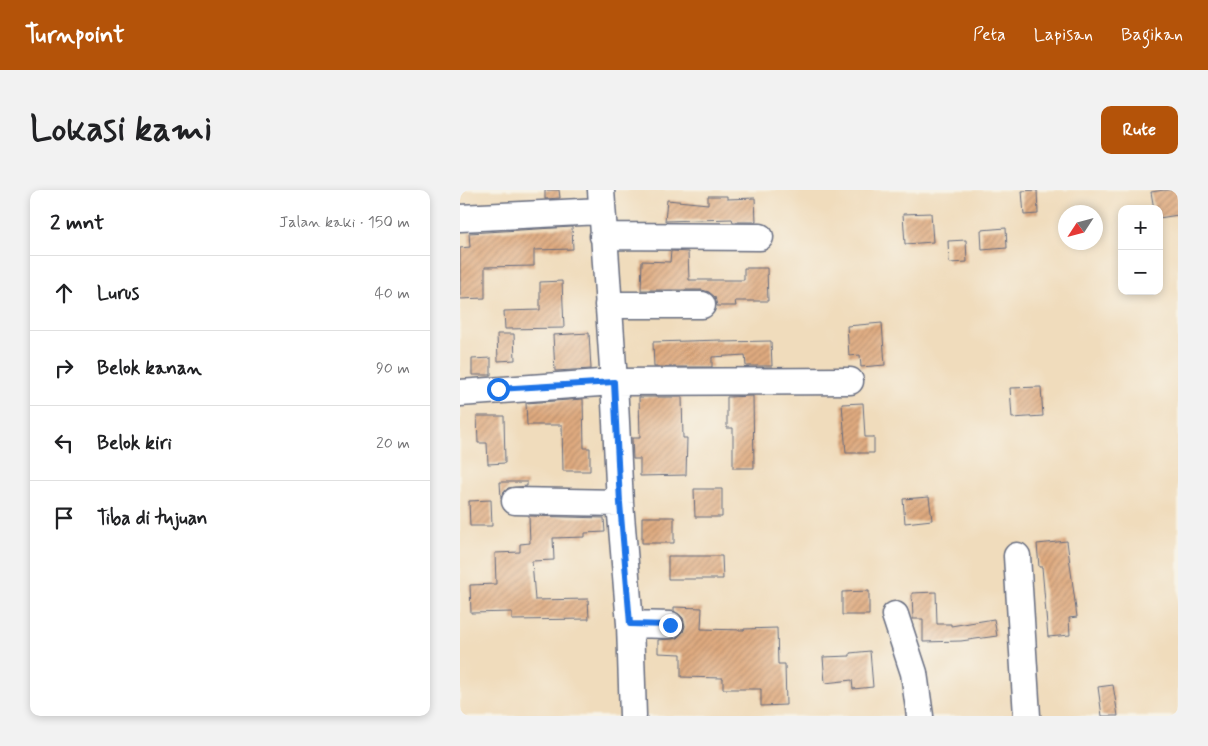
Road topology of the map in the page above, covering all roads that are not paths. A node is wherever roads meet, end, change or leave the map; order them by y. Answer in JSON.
{"nodes":[{"id":1,"x":602,"y":212,"type":"edge"},
{"id":2,"x":460,"y":218,"type":"edge"},
{"id":3,"x":760,"y":237,"type":"dead end"},
{"id":4,"x":608,"y":304,"type":"junction"},
{"id":5,"x":702,"y":305,"type":"dead end"},
{"id":6,"x":850,"y":381,"type":"dead end"},
{"id":7,"x":614,"y":382,"type":"junction"},
{"id":8,"x":460,"y":392,"type":"edge"},
{"id":9,"x":515,"y":501,"type":"dead end"},
{"id":10,"x":620,"y":503,"type":"junction"},
{"id":11,"x":1017,"y":556,"type":"dead end"},
{"id":12,"x":895,"y":615,"type":"dead end"},
{"id":13,"x":630,"y":624,"type":"junction"},
{"id":14,"x":670,"y":625,"type":"dead end"},
{"id":15,"x":633,"y":716,"type":"edge"},
{"id":16,"x":920,"y":716,"type":"edge"},
{"id":17,"x":1026,"y":716,"type":"edge"}],
"edges":[{"from":1,"to":2,"type":"street"},
{"from":1,"to":3,"type":"street"},
{"from":1,"to":4,"type":"street"},
{"from":4,"to":5,"type":"street"},
{"from":4,"to":7,"type":"street"},
{"from":6,"to":7,"type":"street"},
{"from":7,"to":8,"type":"street"},
{"from":7,"to":10,"type":"street"},
{"from":9,"to":10,"type":"street"},
{"from":10,"to":13,"type":"street"},
{"from":11,"to":17,"type":"street"},
{"from":12,"to":16,"type":"street"},
{"from":13,"to":14,"type":"street"},
{"from":13,"to":15,"type":"street"}]}
